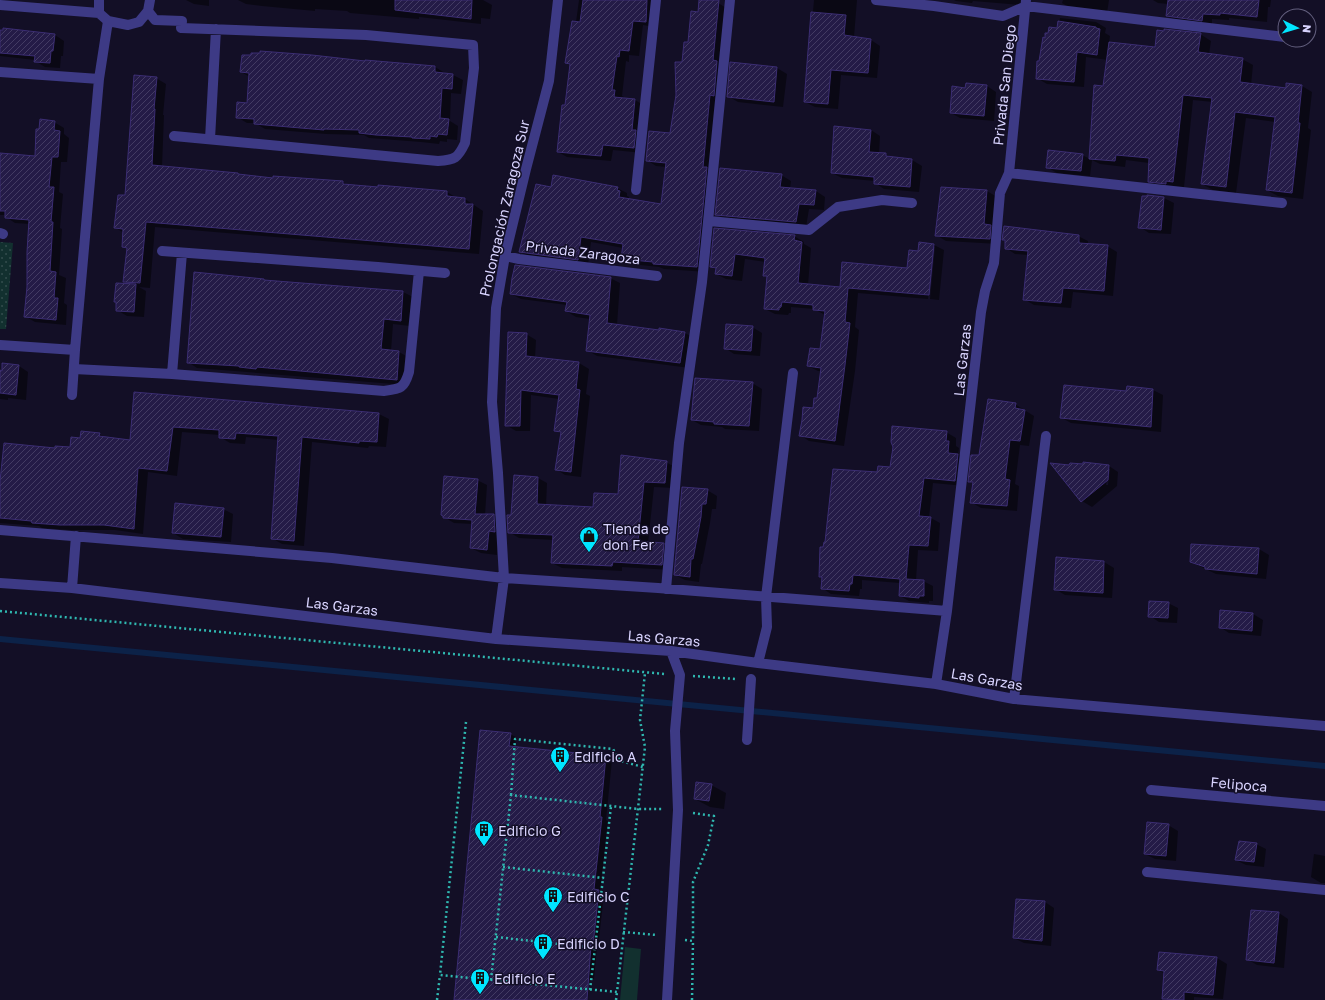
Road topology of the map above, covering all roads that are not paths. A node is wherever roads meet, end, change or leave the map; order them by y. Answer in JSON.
{"nodes":[{"id":1,"x":98,"y":0,"type":"edge"},
{"id":2,"x":150,"y":0,"type":"edge"},
{"id":3,"x":553,"y":0,"type":"edge"},
{"id":4,"x":558,"y":0,"type":"edge"},
{"id":5,"x":656,"y":0,"type":"edge"},
{"id":6,"x":730,"y":0,"type":"edge"},
{"id":7,"x":876,"y":0,"type":"edge"},
{"id":8,"x":1026,"y":3,"type":"edge"},
{"id":9,"x":0,"y":5,"type":"edge"},
{"id":10,"x":558,"y":11,"type":"junction"},
{"id":11,"x":148,"y":12,"type":"junction"},
{"id":12,"x":99,"y":13,"type":"junction"},
{"id":13,"x":108,"y":21,"type":"junction"},
{"id":14,"x":216,"y":29,"type":"junction"},
{"id":15,"x":1277,"y":37,"type":"edge"},
{"id":16,"x":0,"y":72,"type":"edge"},
{"id":17,"x":98,"y":79,"type":"junction"},
{"id":18,"x":174,"y":136,"type":"dead end"},
{"id":19,"x":210,"y":139,"type":"junction"},
{"id":20,"x":1009,"y":173,"type":"junction"},
{"id":21,"x":636,"y":190,"type":"dead end"},
{"id":22,"x":912,"y":203,"type":"dead end"},
{"id":23,"x":1282,"y":203,"type":"dead end"},
{"id":24,"x":709,"y":221,"type":"junction"},
{"id":25,"x":162,"y":251,"type":"dead end"},
{"id":26,"x":182,"y":252,"type":"junction"},
{"id":27,"x":505,"y":256,"type":"junction"},
{"id":28,"x":419,"y":271,"type":"junction"},
{"id":29,"x":446,"y":273,"type":"dead end"},
{"id":30,"x":657,"y":276,"type":"dead end"},
{"id":31,"x":981,"y":312,"type":"joint"},
{"id":32,"x":0,"y":345,"type":"edge"},
{"id":33,"x":75,"y":350,"type":"junction"},
{"id":34,"x":74,"y":369,"type":"junction"},
{"id":35,"x":793,"y":373,"type":"dead end"},
{"id":36,"x":172,"y":374,"type":"junction"},
{"id":37,"x":72,"y":395,"type":"dead end"},
{"id":38,"x":1046,"y":436,"type":"dead end"},
{"id":39,"x":0,"y":530,"type":"edge"},
{"id":40,"x":76,"y":536,"type":"junction"},
{"id":41,"x":504,"y":578,"type":"junction"},
{"id":42,"x":0,"y":583,"type":"edge"},
{"id":43,"x":72,"y":588,"type":"junction"},
{"id":44,"x":666,"y":589,"type":"junction"},
{"id":45,"x":766,"y":597,"type":"junction"},
{"id":46,"x":947,"y":612,"type":"junction"},
{"id":47,"x":496,"y":639,"type":"junction"},
{"id":48,"x":671,"y":651,"type":"junction"},
{"id":49,"x":758,"y":663,"type":"junction"},
{"id":50,"x":751,"y":680,"type":"road end"},
{"id":51,"x":936,"y":684,"type":"junction"},
{"id":52,"x":1014,"y":699,"type":"junction"},
{"id":53,"x":1325,"y":726,"type":"edge"},
{"id":54,"x":747,"y":740,"type":"dead end"},
{"id":55,"x":1151,"y":790,"type":"dead end"},
{"id":56,"x":1325,"y":806,"type":"edge"},
{"id":57,"x":1147,"y":872,"type":"dead end"},
{"id":58,"x":1325,"y":890,"type":"edge"},
{"id":59,"x":667,"y":1000,"type":"edge"}],
"edges":[{"from":1,"to":12,"type":"street"},
{"from":2,"to":11,"type":"street"},
{"from":3,"to":10,"type":"street"},
{"from":4,"to":10,"type":"street","name":"Prolongación Zaragoza Sur"},
{"from":5,"to":21,"type":"street"},
{"from":6,"to":24,"type":"street"},
{"from":7,"to":8,"type":"street"},
{"from":8,"to":15,"type":"street"},
{"from":8,"to":20,"type":"street","name":"Privada San Diego"},
{"from":9,"to":12,"type":"street"},
{"from":10,"to":27,"type":"street","name":"Prolongación Zaragoza Sur"},
{"from":11,"to":13,"type":"street"},
{"from":11,"to":14,"type":"street"},
{"from":12,"to":13,"type":"street"},
{"from":13,"to":17,"type":"street"},
{"from":14,"to":19,"type":"street"},
{"from":14,"to":19,"type":"street"},
{"from":16,"to":17,"type":"street"},
{"from":17,"to":33,"type":"street"},
{"from":18,"to":19,"type":"street"},
{"from":20,"to":23,"type":"street"},
{"from":20,"to":31,"type":"street","name":"Privada San Diego"},
{"from":22,"to":24,"type":"street"},
{"from":24,"to":44,"type":"street"},
{"from":25,"to":26,"type":"street"},
{"from":26,"to":28,"type":"street"},
{"from":26,"to":36,"type":"street"},
{"from":27,"to":30,"type":"street","name":"Privada Zaragoza"},
{"from":27,"to":41,"type":"street","name":"Prolongación Zaragoza Sur"},
{"from":28,"to":29,"type":"street"},
{"from":28,"to":36,"type":"street"},
{"from":31,"to":46,"type":"street","name":"Las Garzas"},
{"from":32,"to":33,"type":"street"},
{"from":33,"to":34,"type":"street"},
{"from":34,"to":36,"type":"street"},
{"from":34,"to":37,"type":"street"},
{"from":35,"to":45,"type":"street"},
{"from":38,"to":52,"type":"street"},
{"from":39,"to":40,"type":"street"},
{"from":40,"to":41,"type":"street"},
{"from":40,"to":43,"type":"street"},
{"from":41,"to":44,"type":"street"},
{"from":41,"to":47,"type":"street","name":"Prolongación Zaragoza Sur"},
{"from":42,"to":43,"type":"street","name":"Las Garzas"},
{"from":43,"to":47,"type":"street","name":"Las Garzas"},
{"from":44,"to":45,"type":"street"},
{"from":45,"to":46,"type":"street"},
{"from":45,"to":49,"type":"street"},
{"from":46,"to":51,"type":"street","name":"Las Garzas"},
{"from":47,"to":48,"type":"street","name":"Las Garzas"},
{"from":48,"to":49,"type":"street","name":"Las Garzas"},
{"from":48,"to":59,"type":"street"},
{"from":49,"to":51,"type":"street","name":"Las Garzas"},
{"from":50,"to":54,"type":"street"},
{"from":51,"to":52,"type":"street","name":"Las Garzas"},
{"from":52,"to":53,"type":"street","name":"Las Garzas"},
{"from":55,"to":56,"type":"street","name":"Felipoca"},
{"from":57,"to":58,"type":"street"}]}
